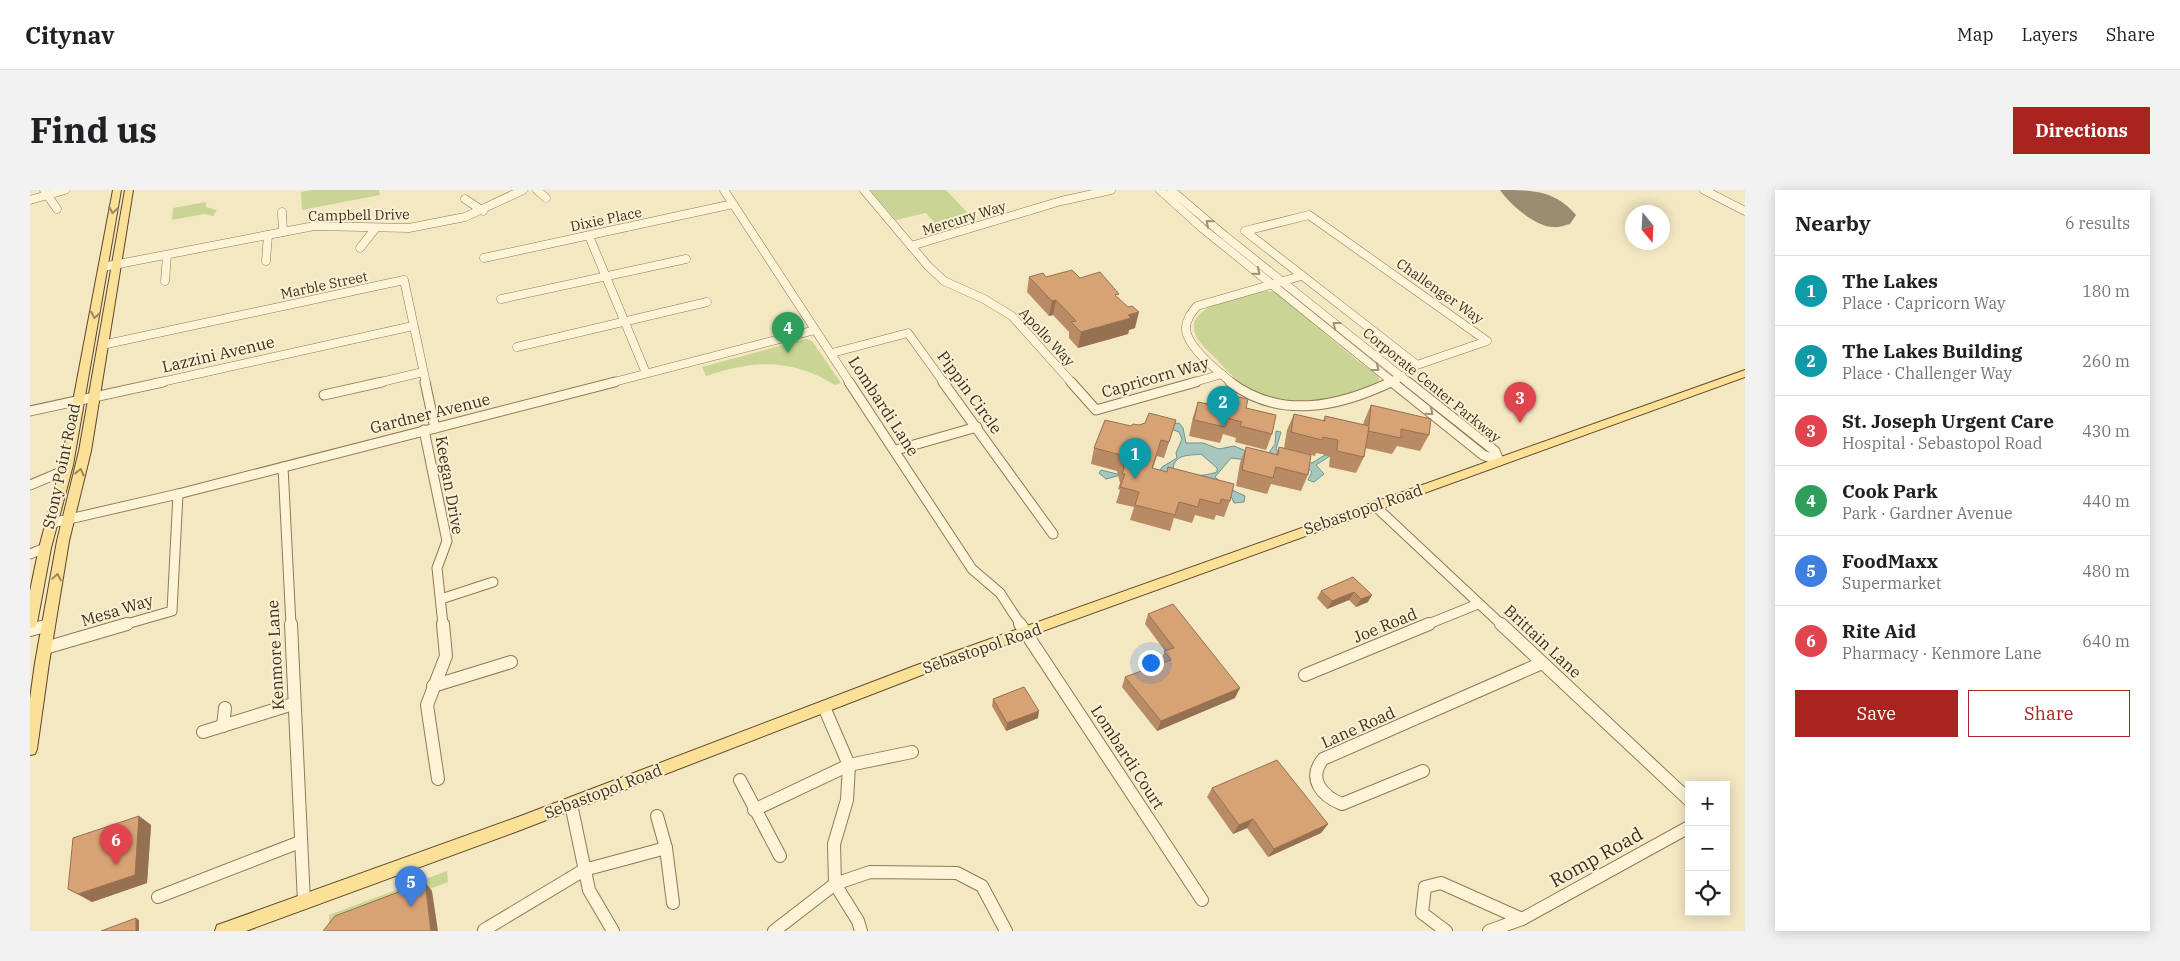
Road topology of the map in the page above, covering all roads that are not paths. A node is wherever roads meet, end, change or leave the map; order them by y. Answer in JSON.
{"nodes":[{"id":1,"x":65,"y":190,"type":"edge"},
{"id":2,"x":117,"y":190,"type":"edge"},
{"id":3,"x":128,"y":190,"type":"edge"},
{"id":4,"x":523,"y":190,"type":"edge"},
{"id":5,"x":537,"y":190,"type":"edge"},
{"id":6,"x":724,"y":190,"type":"edge"},
{"id":7,"x":864,"y":190,"type":"edge"},
{"id":8,"x":1111,"y":190,"type":"edge"},
{"id":9,"x":1160,"y":190,"type":"edge"},
{"id":10,"x":1171,"y":190,"type":"edge"},
{"id":11,"x":1704,"y":190,"type":"edge"},
{"id":12,"x":46,"y":193,"type":"edge"},
{"id":13,"x":546,"y":198,"type":"dead end"},
{"id":14,"x":465,"y":199,"type":"dead end"},
{"id":15,"x":30,"y":200,"type":"edge"},
{"id":16,"x":733,"y":204,"type":"junction"},
{"id":17,"x":57,"y":210,"type":"dead end"},
{"id":18,"x":482,"y":210,"type":"junction"},
{"id":19,"x":1745,"y":211,"type":"edge"},
{"id":20,"x":282,"y":212,"type":"dead end"},
{"id":21,"x":375,"y":230,"type":"junction"},
{"id":22,"x":283,"y":232,"type":"junction"},
{"id":23,"x":268,"y":235,"type":"junction"},
{"id":24,"x":589,"y":236,"type":"junction"},
{"id":25,"x":911,"y":246,"type":"junction"},
{"id":26,"x":360,"y":248,"type":"dead end"},
{"id":27,"x":167,"y":255,"type":"junction"},
{"id":28,"x":484,"y":258,"type":"dead end"},
{"id":29,"x":686,"y":259,"type":"dead end"},
{"id":30,"x":266,"y":261,"type":"dead end"},
{"id":31,"x":114,"y":265,"type":"junction"},
{"id":32,"x":103,"y":267,"type":"junction"},
{"id":33,"x":1301,"y":276,"type":"junction"},
{"id":34,"x":606,"y":277,"type":"junction"},
{"id":35,"x":165,"y":281,"type":"dead end"},
{"id":36,"x":1282,"y":281,"type":"junction"},
{"id":37,"x":1272,"y":284,"type":"junction"},
{"id":38,"x":501,"y":299,"type":"dead end"},
{"id":39,"x":707,"y":302,"type":"dead end"},
{"id":40,"x":624,"y":321,"type":"junction"},
{"id":41,"x":413,"y":326,"type":"junction"},
{"id":42,"x":815,"y":330,"type":"junction"},
{"id":43,"x":102,"y":345,"type":"junction"},
{"id":44,"x":517,"y":347,"type":"dead end"},
{"id":45,"x":832,"y":354,"type":"junction"},
{"id":46,"x":423,"y":372,"type":"junction"},
{"id":47,"x":646,"y":373,"type":"junction"},
{"id":48,"x":1745,"y":373,"type":"edge"},
{"id":49,"x":1222,"y":374,"type":"junction"},
{"id":50,"x":1402,"y":376,"type":"junction"},
{"id":51,"x":1392,"y":381,"type":"junction"},
{"id":52,"x":324,"y":395,"type":"dead end"},
{"id":53,"x":93,"y":397,"type":"junction"},
{"id":54,"x":79,"y":401,"type":"junction"},
{"id":55,"x":1096,"y":410,"type":"joint"},
{"id":56,"x":30,"y":411,"type":"edge"},
{"id":57,"x":977,"y":427,"type":"junction"},
{"id":58,"x":429,"y":429,"type":"junction"},
{"id":59,"x":896,"y":450,"type":"junction"},
{"id":60,"x":1499,"y":461,"type":"junction"},
{"id":61,"x":282,"y":467,"type":"junction"},
{"id":62,"x":66,"y":470,"type":"junction"},
{"id":63,"x":30,"y":485,"type":"edge"},
{"id":64,"x":178,"y":494,"type":"junction"},
{"id":65,"x":1375,"y":506,"type":"junction"},
{"id":66,"x":68,"y":519,"type":"junction"},
{"id":67,"x":52,"y":524,"type":"junction"},
{"id":68,"x":1053,"y":534,"type":"dead end"},
{"id":69,"x":45,"y":548,"type":"junction"},
{"id":70,"x":30,"y":554,"type":"edge"},
{"id":71,"x":493,"y":582,"type":"dead end"},
{"id":72,"x":441,"y":599,"type":"junction"},
{"id":73,"x":1478,"y":604,"type":"junction"},
{"id":74,"x":30,"y":623,"type":"edge"},
{"id":75,"x":49,"y":625,"type":"junction"},
{"id":76,"x":30,"y":630,"type":"edge"},
{"id":77,"x":1027,"y":632,"type":"junction"},
{"id":78,"x":45,"y":648,"type":"junction"},
{"id":79,"x":511,"y":662,"type":"dead end"},
{"id":80,"x":1542,"y":663,"type":"junction"},
{"id":81,"x":1305,"y":676,"type":"dead end"},
{"id":82,"x":433,"y":686,"type":"junction"},
{"id":83,"x":293,"y":704,"type":"junction"},
{"id":84,"x":824,"y":706,"type":"junction"},
{"id":85,"x":225,"y":708,"type":"dead end"},
{"id":86,"x":32,"y":717,"type":"edge"},
{"id":87,"x":223,"y":726,"type":"junction"},
{"id":88,"x":203,"y":732,"type":"dead end"},
{"id":89,"x":30,"y":749,"type":"edge"},
{"id":90,"x":912,"y":752,"type":"dead end"},
{"id":91,"x":849,"y":765,"type":"junction"},
{"id":92,"x":1424,"y":771,"type":"dead end"},
{"id":93,"x":438,"y":779,"type":"dead end"},
{"id":94,"x":740,"y":780,"type":"dead end"},
{"id":95,"x":1685,"y":796,"type":"edge"},
{"id":96,"x":571,"y":804,"type":"junction"},
{"id":97,"x":754,"y":810,"type":"junction"},
{"id":98,"x":657,"y":816,"type":"dead end"},
{"id":99,"x":1685,"y":829,"type":"edge"},
{"id":100,"x":300,"y":842,"type":"junction"},
{"id":101,"x":666,"y":848,"type":"junction"},
{"id":102,"x":780,"y":856,"type":"dead end"},
{"id":103,"x":584,"y":870,"type":"junction"},
{"id":104,"x":835,"y":884,"type":"junction"},
{"id":105,"x":158,"y":897,"type":"dead end"},
{"id":106,"x":1202,"y":900,"type":"dead end"},
{"id":107,"x":304,"y":902,"type":"junction"},
{"id":108,"x":673,"y":903,"type":"dead end"},
{"id":109,"x":1522,"y":919,"type":"junction"},
{"id":110,"x":484,"y":930,"type":"edge"},
{"id":111,"x":223,"y":931,"type":"edge"},
{"id":112,"x":613,"y":931,"type":"edge"},
{"id":113,"x":774,"y":931,"type":"edge"},
{"id":114,"x":861,"y":931,"type":"edge"},
{"id":115,"x":1006,"y":931,"type":"edge"},
{"id":116,"x":1446,"y":931,"type":"edge"},
{"id":117,"x":1489,"y":931,"type":"edge"}],
"edges":[{"from":1,"to":12,"type":"street"},
{"from":2,"to":32,"type":"main road","name":"Stony Point Road","one_way":true},
{"from":3,"to":31,"type":"main road","name":"Stony Point Road"},
{"from":4,"to":18,"type":"street","name":"Campbell Drive"},
{"from":5,"to":13,"type":"street"},
{"from":6,"to":16,"type":"street","name":"Lombardi Lane"},
{"from":7,"to":25,"type":"street","name":"Apollo Way"},
{"from":8,"to":25,"type":"street","name":"Mercury Way"},
{"from":9,"to":37,"type":"street","name":"Corporate Center Parkway","one_way":true},
{"from":36,"to":10,"type":"street","name":"Corporate Center Parkway","one_way":true},
{"from":11,"to":19,"type":"street"},
{"from":12,"to":15,"type":"street"},
{"from":12,"to":17,"type":"street"},
{"from":14,"to":18,"type":"street"},
{"from":16,"to":24,"type":"street","name":"Dixie Place"},
{"from":16,"to":42,"type":"street","name":"Lombardi Lane"},
{"from":18,"to":21,"type":"street","name":"Campbell Drive"},
{"from":20,"to":22,"type":"street"},
{"from":21,"to":22,"type":"street","name":"Campbell Drive"},
{"from":21,"to":26,"type":"street"},
{"from":22,"to":23,"type":"street","name":"Campbell Drive"},
{"from":23,"to":27,"type":"street","name":"Campbell Drive"},
{"from":23,"to":30,"type":"street"},
{"from":24,"to":28,"type":"street","name":"Dixie Place"},
{"from":24,"to":34,"type":"street"},
{"from":25,"to":55,"type":"street","name":"Apollo Way"},
{"from":27,"to":31,"type":"street","name":"Campbell Drive"},
{"from":27,"to":35,"type":"street"},
{"from":29,"to":34,"type":"street"},
{"from":31,"to":32,"type":"street","name":"Campbell Drive"},
{"from":31,"to":43,"type":"main road","name":"Stony Point Road"},
{"from":32,"to":54,"type":"main road","name":"Stony Point Road","one_way":true},
{"from":33,"to":33,"type":"street","name":"Challenger Way"},
{"from":33,"to":36,"type":"street"},
{"from":34,"to":38,"type":"street"},
{"from":34,"to":40,"type":"street"},
{"from":36,"to":37,"type":"street"},
{"from":50,"to":36,"type":"street","name":"Corporate Center Parkway","one_way":true},
{"from":37,"to":49,"type":"street"},
{"from":37,"to":51,"type":"street","name":"Corporate Center Parkway","one_way":true},
{"from":39,"to":40,"type":"street"},
{"from":40,"to":44,"type":"street"},
{"from":40,"to":47,"type":"street"},
{"from":41,"to":43,"type":"street","name":"Marble Street"},
{"from":41,"to":46,"type":"street","name":"Marble Street"},
{"from":41,"to":53,"type":"street","name":"Lazzini Avenue"},
{"from":42,"to":45,"type":"street","name":"Lombardi Lane"},
{"from":42,"to":47,"type":"street","name":"Gardner Avenue"},
{"from":43,"to":53,"type":"main road","name":"Stony Point Road"},
{"from":45,"to":57,"type":"street","name":"Pippin Circle"},
{"from":45,"to":59,"type":"street","name":"Lombardi Lane"},
{"from":46,"to":52,"type":"street"},
{"from":46,"to":58,"type":"street","name":"Marble Street"},
{"from":47,"to":58,"type":"street","name":"Gardner Avenue"},
{"from":48,"to":60,"type":"main road","name":"Sebastopol Road"},
{"from":49,"to":51,"type":"street"},
{"from":49,"to":55,"type":"street","name":"Capricorn Way"},
{"from":50,"to":51,"type":"street"},
{"from":50,"to":60,"type":"street","name":"Corporate Center Parkway"},
{"from":51,"to":60,"type":"street","name":"Corporate Center Parkway","one_way":true},
{"from":53,"to":54,"type":"street","name":"Lazzini Avenue"},
{"from":66,"to":53,"type":"main road","name":"Stony Point Road","one_way":true},
{"from":54,"to":56,"type":"street","name":"Lazzini Avenue"},
{"from":54,"to":62,"type":"main road","name":"Stony Point Road"},
{"from":57,"to":59,"type":"street"},
{"from":57,"to":68,"type":"street","name":"Pippin Circle"},
{"from":58,"to":61,"type":"street","name":"Gardner Avenue"},
{"from":58,"to":72,"type":"street","name":"Keegan Drive"},
{"from":59,"to":77,"type":"street","name":"Lombardi Lane"},
{"from":60,"to":65,"type":"main road","name":"Sebastopol Road"},
{"from":61,"to":64,"type":"street","name":"Gardner Avenue"},
{"from":61,"to":83,"type":"street","name":"Kenmore Lane"},
{"from":62,"to":63,"type":"street"},
{"from":62,"to":67,"type":"main road","name":"Stony Point Road"},
{"from":64,"to":66,"type":"street","name":"Gardner Avenue"},
{"from":64,"to":78,"type":"street","name":"Mesa Way"},
{"from":65,"to":73,"type":"street","name":"Brittain Lane"},
{"from":65,"to":77,"type":"main road","name":"Sebastopol Road"},
{"from":66,"to":67,"type":"street","name":"Gardner Avenue"},
{"from":75,"to":66,"type":"main road","name":"Stony Point Road","one_way":true},
{"from":67,"to":69,"type":"main road","name":"Stony Point Road"},
{"from":69,"to":70,"type":"street"},
{"from":69,"to":74,"type":"main road","name":"Stony Point Road"},
{"from":71,"to":72,"type":"street"},
{"from":72,"to":82,"type":"street","name":"Keegan Drive"},
{"from":73,"to":80,"type":"street","name":"Brittain Lane"},
{"from":73,"to":81,"type":"street","name":"Joe Road"},
{"from":75,"to":76,"type":"street"},
{"from":75,"to":78,"type":"main road","name":"Stony Point Road"},
{"from":77,"to":84,"type":"main road","name":"Sebastopol Road"},
{"from":77,"to":106,"type":"street","name":"Lombardi Court"},
{"from":78,"to":86,"type":"main road","name":"Stony Point Road"},
{"from":79,"to":82,"type":"street"},
{"from":80,"to":92,"type":"street","name":"Lane Road"},
{"from":80,"to":95,"type":"street","name":"Brittain Lane"},
{"from":82,"to":93,"type":"street","name":"Keegan Drive"},
{"from":83,"to":87,"type":"street"},
{"from":83,"to":100,"type":"street","name":"Kenmore Lane"},
{"from":84,"to":91,"type":"street"},
{"from":84,"to":96,"type":"main road","name":"Sebastopol Road"},
{"from":85,"to":87,"type":"street"},
{"from":86,"to":89,"type":"main road","name":"Stony Point Road"},
{"from":87,"to":88,"type":"street"},
{"from":90,"to":91,"type":"street"},
{"from":91,"to":97,"type":"street"},
{"from":91,"to":104,"type":"street"},
{"from":94,"to":97,"type":"street"},
{"from":96,"to":103,"type":"street"},
{"from":96,"to":107,"type":"main road","name":"Sebastopol Road"},
{"from":97,"to":102,"type":"street"},
{"from":98,"to":101,"type":"street"},
{"from":99,"to":109,"type":"street","name":"Romp Road"},
{"from":100,"to":105,"type":"street"},
{"from":100,"to":107,"type":"street","name":"Kenmore Lane"},
{"from":101,"to":103,"type":"street"},
{"from":101,"to":108,"type":"street"},
{"from":103,"to":110,"type":"street"},
{"from":103,"to":112,"type":"street"},
{"from":104,"to":113,"type":"street"},
{"from":104,"to":114,"type":"street"},
{"from":104,"to":115,"type":"street"},
{"from":107,"to":111,"type":"main road","name":"Sebastopol Road"},
{"from":109,"to":116,"type":"street"},
{"from":109,"to":117,"type":"street","name":"Romp Road"}]}
